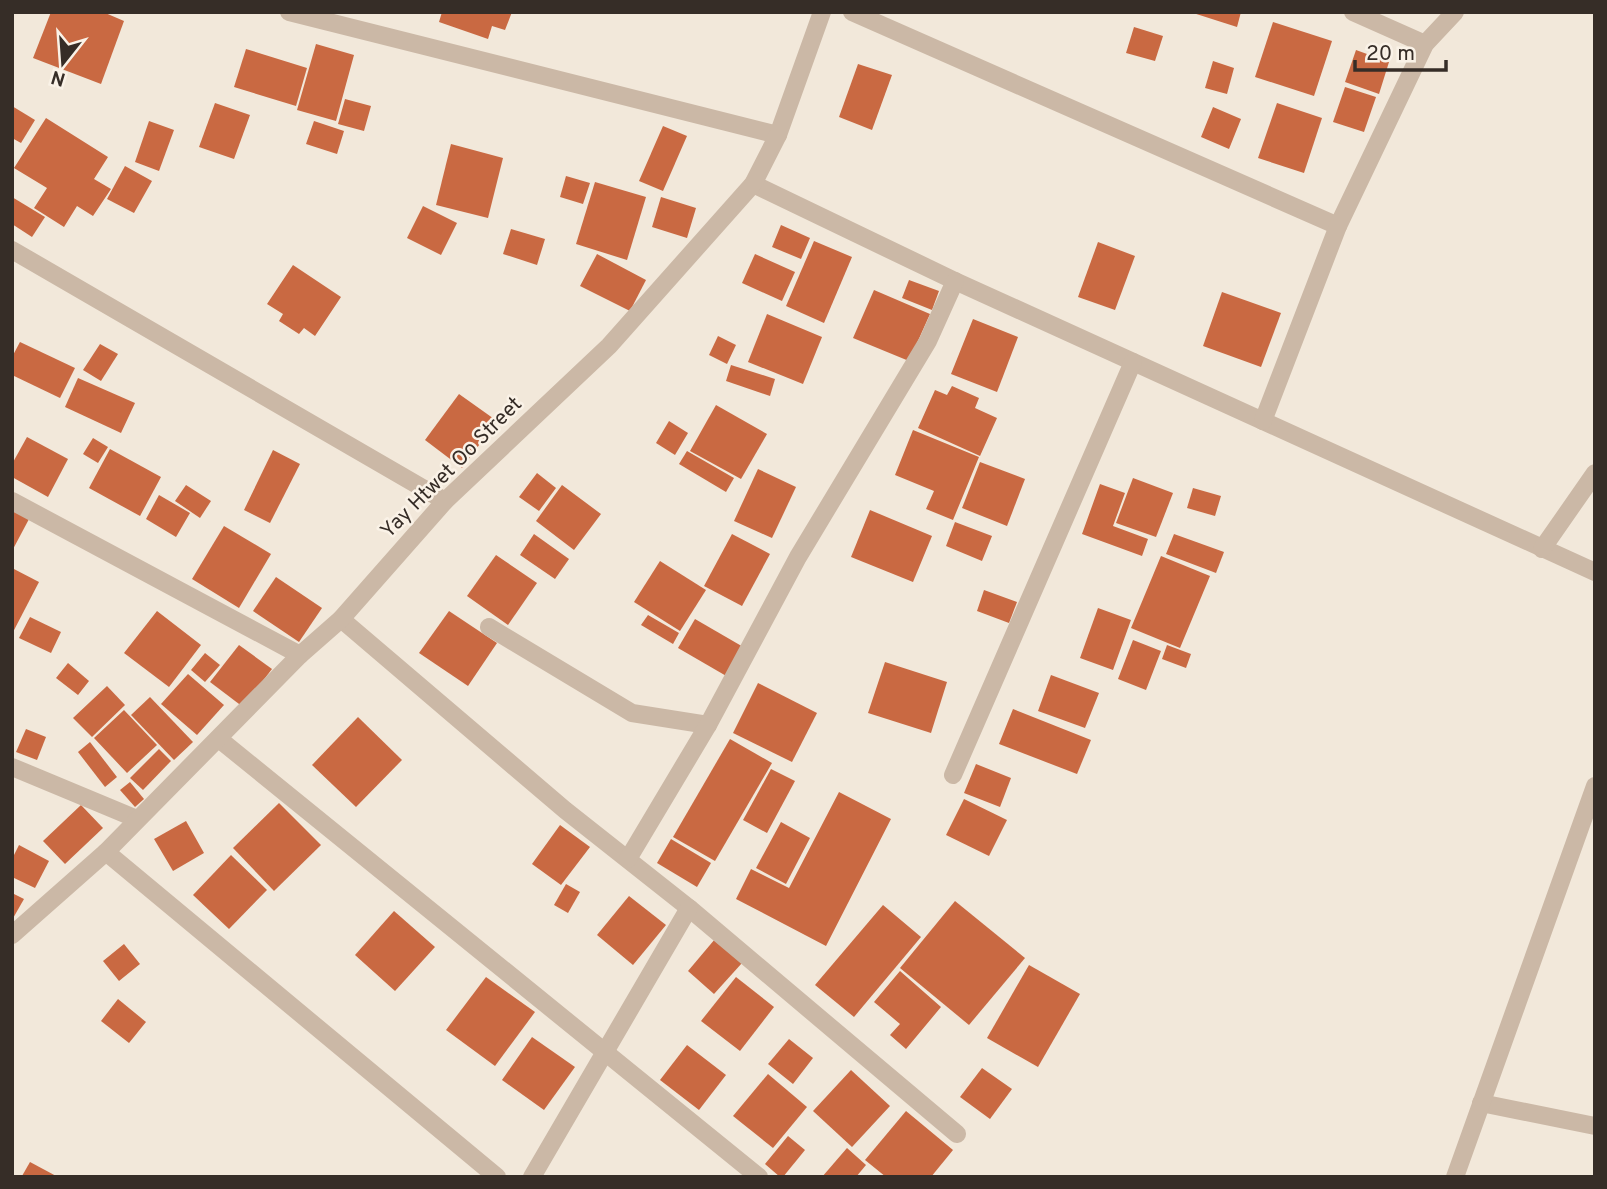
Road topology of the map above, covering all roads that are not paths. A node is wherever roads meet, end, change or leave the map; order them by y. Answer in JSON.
{"nodes":[{"id":1,"x":289,"y":12,"type":"edge"},
{"id":2,"x":822,"y":12,"type":"edge"},
{"id":3,"x":852,"y":12,"type":"edge"},
{"id":4,"x":1353,"y":12,"type":"edge"},
{"id":5,"x":1455,"y":12,"type":"edge"},
{"id":6,"x":1425,"y":44,"type":"junction"},
{"id":7,"x":778,"y":135,"type":"junction"},
{"id":8,"x":753,"y":184,"type":"junction"},
{"id":9,"x":1338,"y":226,"type":"junction"},
{"id":10,"x":12,"y":250,"type":"edge"},
{"id":11,"x":955,"y":281,"type":"junction"},
{"id":12,"x":1133,"y":362,"type":"junction"},
{"id":13,"x":1263,"y":421,"type":"junction"},
{"id":14,"x":1595,"y":473,"type":"edge"},
{"id":15,"x":445,"y":500,"type":"junction"},
{"id":16,"x":12,"y":501,"type":"edge"},
{"id":17,"x":1542,"y":549,"type":"junction"},
{"id":18,"x":1595,"y":572,"type":"edge"},
{"id":19,"x":341,"y":619,"type":"junction"},
{"id":20,"x":489,"y":627,"type":"dead end"},
{"id":21,"x":300,"y":655,"type":"junction"},
{"id":22,"x":708,"y":725,"type":"junction"},
{"id":23,"x":219,"y":739,"type":"junction"},
{"id":24,"x":12,"y":767,"type":"edge"},
{"id":25,"x":953,"y":775,"type":"dead end"},
{"id":26,"x":1595,"y":786,"type":"edge"},
{"id":27,"x":137,"y":819,"type":"junction"},
{"id":28,"x":106,"y":852,"type":"junction"},
{"id":29,"x":628,"y":859,"type":"junction"},
{"id":30,"x":689,"y":908,"type":"junction"},
{"id":31,"x":12,"y":935,"type":"edge"},
{"id":32,"x":604,"y":1051,"type":"junction"},
{"id":33,"x":1481,"y":1103,"type":"junction"},
{"id":34,"x":1595,"y":1126,"type":"edge"},
{"id":35,"x":957,"y":1134,"type":"dead end"},
{"id":36,"x":497,"y":1177,"type":"edge"},
{"id":37,"x":532,"y":1177,"type":"edge"},
{"id":38,"x":759,"y":1177,"type":"edge"},
{"id":39,"x":1454,"y":1177,"type":"edge"}],
"edges":[{"from":1,"to":7,"type":"street"},
{"from":2,"to":7,"type":"street","name":"Yay Htwet Oo Street"},
{"from":3,"to":9,"type":"street"},
{"from":4,"to":6,"type":"street"},
{"from":5,"to":6,"type":"street"},
{"from":6,"to":9,"type":"street"},
{"from":7,"to":8,"type":"street","name":"Yay Htwet Oo Street"},
{"from":8,"to":11,"type":"street"},
{"from":8,"to":15,"type":"street","name":"Yay Htwet Oo Street"},
{"from":9,"to":13,"type":"street"},
{"from":10,"to":15,"type":"street"},
{"from":11,"to":12,"type":"street"},
{"from":11,"to":22,"type":"street"},
{"from":12,"to":13,"type":"street"},
{"from":12,"to":25,"type":"street"},
{"from":13,"to":17,"type":"street"},
{"from":14,"to":17,"type":"street"},
{"from":15,"to":19,"type":"street","name":"Yay Htwet Oo Street"},
{"from":16,"to":21,"type":"street"},
{"from":17,"to":18,"type":"street"},
{"from":19,"to":21,"type":"street","name":"Yay Htwet Oo Street"},
{"from":19,"to":29,"type":"street"},
{"from":20,"to":22,"type":"street"},
{"from":21,"to":23,"type":"street","name":"Yay Htwet Oo Street"},
{"from":22,"to":29,"type":"street"},
{"from":23,"to":27,"type":"street","name":"Yay Htwet Oo Street"},
{"from":23,"to":32,"type":"street"},
{"from":24,"to":27,"type":"street"},
{"from":26,"to":33,"type":"street"},
{"from":27,"to":28,"type":"street","name":"Yay Htwet Oo Street"},
{"from":28,"to":31,"type":"street","name":"Yay Htwet Oo Street"},
{"from":28,"to":36,"type":"street"},
{"from":29,"to":30,"type":"street"},
{"from":30,"to":32,"type":"street"},
{"from":30,"to":35,"type":"street"},
{"from":32,"to":37,"type":"street"},
{"from":32,"to":38,"type":"street"},
{"from":33,"to":34,"type":"street"},
{"from":33,"to":39,"type":"street"}]}
